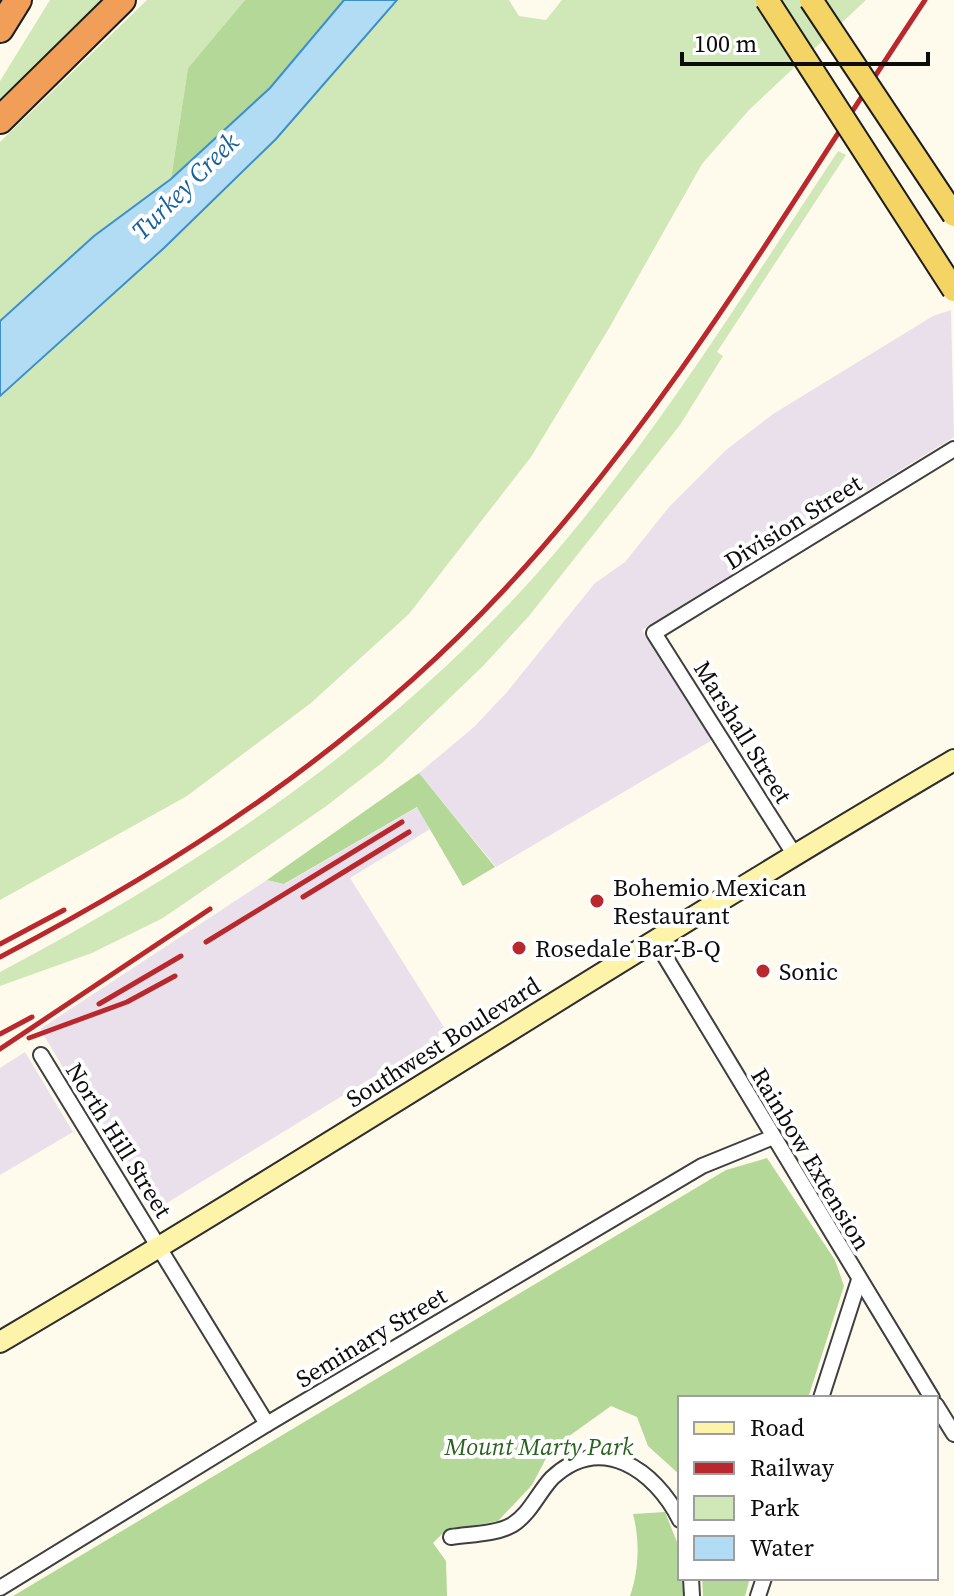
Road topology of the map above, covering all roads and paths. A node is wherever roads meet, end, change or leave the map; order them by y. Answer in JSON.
{"nodes":[{"id":1,"x":18,"y":0,"type":"edge"},
{"id":2,"x":122,"y":0,"type":"edge"},
{"id":3,"x":767,"y":0,"type":"edge"},
{"id":4,"x":811,"y":0,"type":"edge"},
{"id":5,"x":0,"y":29,"type":"edge"},
{"id":6,"x":0,"y":120,"type":"edge"},
{"id":7,"x":954,"y":215,"type":"edge"},
{"id":8,"x":954,"y":290,"type":"edge"},
{"id":9,"x":954,"y":449,"type":"edge"},
{"id":10,"x":654,"y":633,"type":"joint"},
{"id":11,"x":954,"y":760,"type":"edge"},
{"id":12,"x":794,"y":854,"type":"junction"},
{"id":13,"x":655,"y":940,"type":"junction"},
{"id":14,"x":41,"y":1055,"type":"dead end"},
{"id":15,"x":771,"y":1138,"type":"junction"},
{"id":16,"x":160,"y":1248,"type":"junction"},
{"id":17,"x":859,"y":1280,"type":"junction"},
{"id":18,"x":0,"y":1342,"type":"edge"},
{"id":19,"x":822,"y":1396,"type":"edge"},
{"id":20,"x":931,"y":1396,"type":"edge"},
{"id":21,"x":938,"y":1408,"type":"edge"},
{"id":22,"x":267,"y":1424,"type":"junction"},
{"id":23,"x":954,"y":1434,"type":"edge"},
{"id":24,"x":678,"y":1517,"type":"edge"},
{"id":25,"x":451,"y":1537,"type":"dead end"},
{"id":26,"x":0,"y":1588,"type":"edge"}],
"edges":[{"from":1,"to":5,"type":"highway"},
{"from":2,"to":6,"type":"highway"},
{"from":3,"to":8,"type":"main road","bridge":true},
{"from":4,"to":7,"type":"main road","bridge":true},
{"from":9,"to":10,"type":"street","name":"Division Street"},
{"from":10,"to":12,"type":"street","name":"Marshall Street"},
{"from":11,"to":12,"type":"main road","name":"Southwest Boulevard"},
{"from":12,"to":13,"type":"main road","name":"Southwest Boulevard"},
{"from":13,"to":15,"type":"street","name":"Rainbow Extension"},
{"from":13,"to":16,"type":"main road","name":"Southwest Boulevard"},
{"from":14,"to":16,"type":"street","name":"North Hill Street"},
{"from":15,"to":17,"type":"street","name":"Rainbow Extension"},
{"from":15,"to":22,"type":"street","name":"Seminary Street"},
{"from":16,"to":18,"type":"main road","name":"Southwest Boulevard"},
{"from":16,"to":22,"type":"street","name":"North Hill Street"},
{"from":17,"to":19,"type":"street"},
{"from":17,"to":20,"type":"street","name":"Rainbow Extension"},
{"from":21,"to":23,"type":"street"},
{"from":22,"to":26,"type":"street","name":"Seminary Street"},
{"from":24,"to":25,"type":"street"}]}
